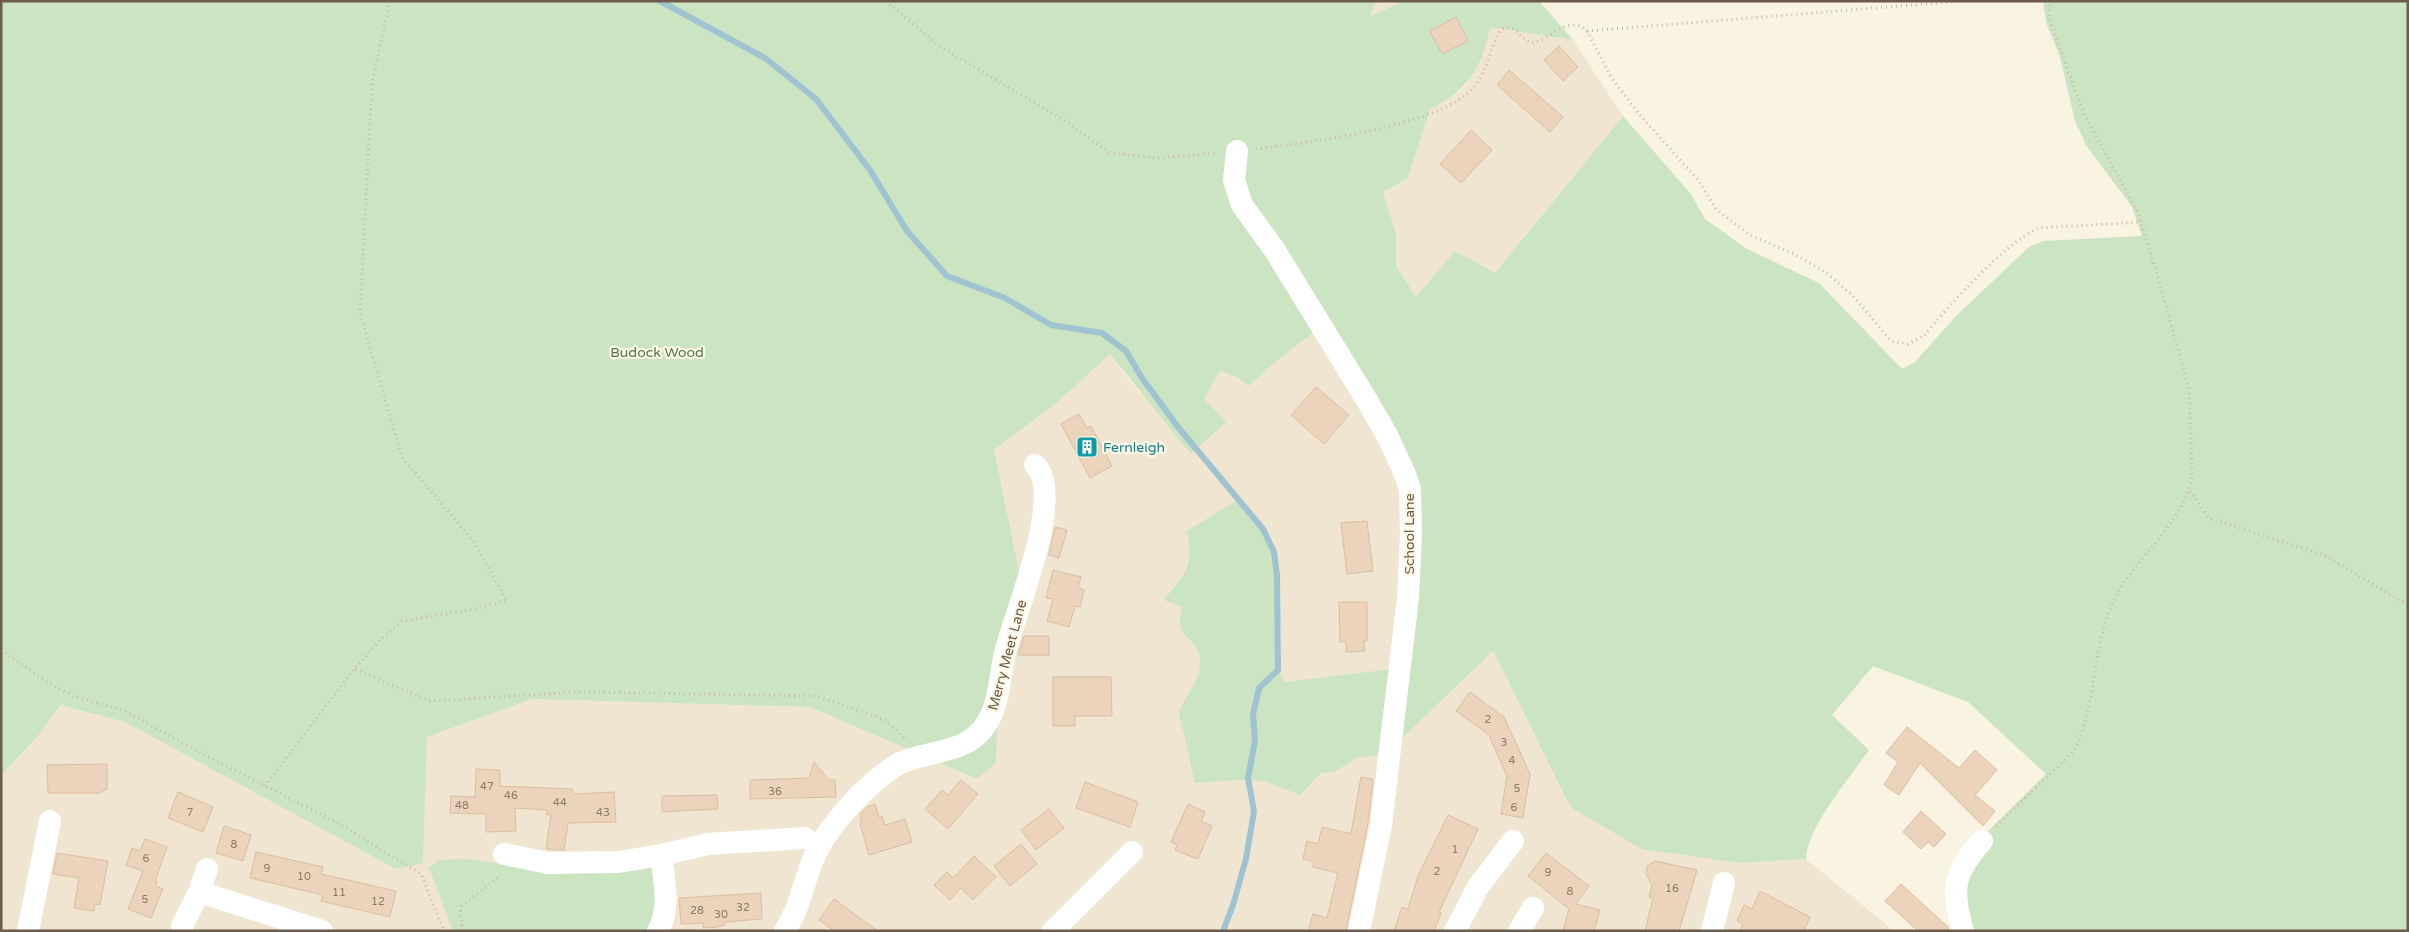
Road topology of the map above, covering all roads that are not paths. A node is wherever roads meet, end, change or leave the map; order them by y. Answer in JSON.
{"nodes":[{"id":1,"x":1238,"y":151,"type":"road end"},
{"id":2,"x":1035,"y":465,"type":"dead end"},
{"id":3,"x":50,"y":821,"type":"dead end"},
{"id":4,"x":805,"y":838,"type":"dead end"},
{"id":5,"x":1513,"y":841,"type":"dead end"},
{"id":6,"x":1982,"y":841,"type":"road end"},
{"id":7,"x":1132,"y":852,"type":"dead end"},
{"id":8,"x":510,"y":855,"type":"road end"},
{"id":9,"x":661,"y":855,"type":"junction"},
{"id":10,"x":207,"y":869,"type":"dead end"},
{"id":11,"x":1724,"y":883,"type":"dead end"},
{"id":12,"x":199,"y":892,"type":"junction"},
{"id":13,"x":182,"y":926,"type":"dead end"},
{"id":14,"x":28,"y":931,"type":"edge"},
{"id":15,"x":322,"y":931,"type":"edge"},
{"id":16,"x":658,"y":931,"type":"edge"},
{"id":17,"x":786,"y":931,"type":"edge"},
{"id":18,"x":1053,"y":931,"type":"edge"},
{"id":19,"x":1359,"y":931,"type":"edge"},
{"id":20,"x":1455,"y":931,"type":"edge"},
{"id":21,"x":1712,"y":931,"type":"edge"},
{"id":22,"x":1963,"y":931,"type":"edge"}],
"edges":[{"from":1,"to":19,"type":"street","name":"School Lane"},
{"from":2,"to":17,"type":"street","name":"Merry Meet Lane"},
{"from":3,"to":14,"type":"street"},
{"from":4,"to":9,"type":"street"},
{"from":5,"to":20,"type":"street"},
{"from":6,"to":22,"type":"street"},
{"from":7,"to":18,"type":"street"},
{"from":8,"to":9,"type":"street"},
{"from":9,"to":16,"type":"street"},
{"from":10,"to":12,"type":"street"},
{"from":11,"to":21,"type":"street"},
{"from":12,"to":13,"type":"street"},
{"from":12,"to":15,"type":"street"}]}
